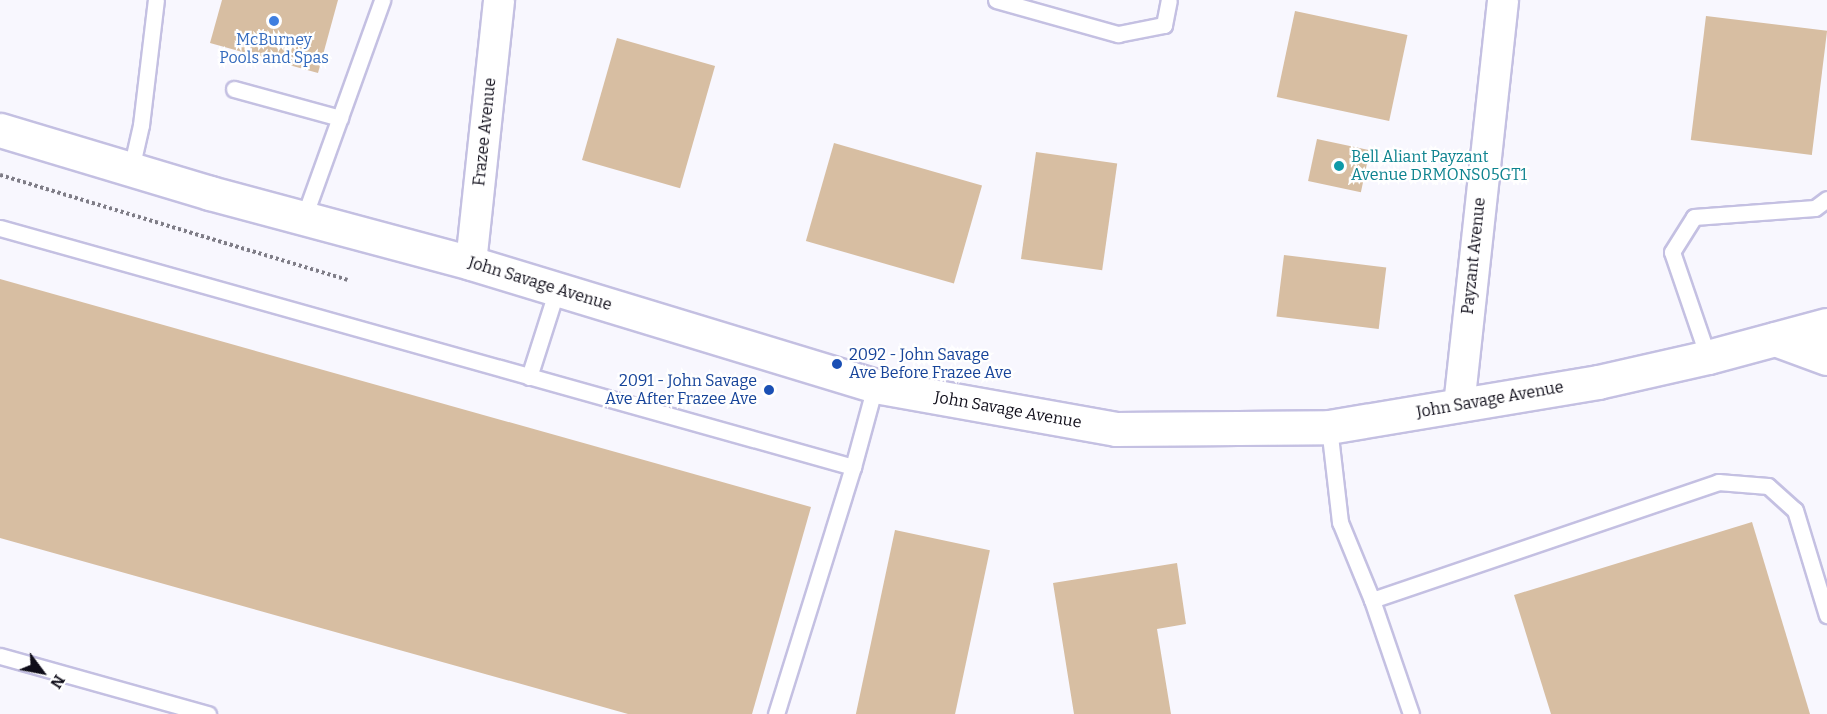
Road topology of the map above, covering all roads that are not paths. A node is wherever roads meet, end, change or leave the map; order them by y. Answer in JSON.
{"nodes":[{"id":1,"x":156,"y":0,"type":"edge"},
{"id":2,"x":382,"y":0,"type":"edge"},
{"id":3,"x":499,"y":0,"type":"edge"},
{"id":4,"x":996,"y":0,"type":"edge"},
{"id":5,"x":1170,"y":0,"type":"edge"},
{"id":6,"x":1503,"y":0,"type":"edge"},
{"id":7,"x":234,"y":89,"type":"dead end"},
{"id":8,"x":340,"y":118,"type":"junction"},
{"id":9,"x":0,"y":130,"type":"edge"},
{"id":10,"x":131,"y":169,"type":"junction"},
{"id":11,"x":1827,"y":199,"type":"edge"},
{"id":12,"x":303,"y":220,"type":"junction"},
{"id":13,"x":0,"y":228,"type":"edge"},
{"id":14,"x":471,"y":263,"type":"junction"},
{"id":15,"x":557,"y":289,"type":"junction"},
{"id":16,"x":1827,"y":325,"type":"edge"},
{"id":17,"x":1775,"y":339,"type":"junction"},
{"id":18,"x":1708,"y":357,"type":"junction"},
{"id":19,"x":1827,"y":358,"type":"edge"},
{"id":20,"x":529,"y":377,"type":"junction"},
{"id":21,"x":875,"y":386,"type":"junction"},
{"id":22,"x":1459,"y":406,"type":"junction"},
{"id":23,"x":1329,"y":428,"type":"junction"},
{"id":24,"x":853,"y":467,"type":"junction"},
{"id":25,"x":1372,"y":600,"type":"junction"},
{"id":26,"x":1827,"y":615,"type":"edge"},
{"id":27,"x":0,"y":656,"type":"edge"},
{"id":28,"x":208,"y":714,"type":"edge"},
{"id":29,"x":776,"y":714,"type":"edge"},
{"id":30,"x":1411,"y":714,"type":"edge"}],
"edges":[{"from":1,"to":10,"type":"lane"},
{"from":2,"to":8,"type":"lane"},
{"from":3,"to":14,"type":"street","name":"Frazee Avenue"},
{"from":4,"to":5,"type":"lane"},
{"from":6,"to":22,"type":"street","name":"Payzant Avenue"},
{"from":7,"to":8,"type":"lane"},
{"from":8,"to":12,"type":"lane"},
{"from":9,"to":10,"type":"main road","name":"John Savage Avenue"},
{"from":10,"to":12,"type":"main road","name":"John Savage Avenue"},
{"from":11,"to":18,"type":"lane"},
{"from":12,"to":14,"type":"main road","name":"John Savage Avenue"},
{"from":13,"to":20,"type":"lane"},
{"from":14,"to":15,"type":"main road","name":"John Savage Avenue"},
{"from":15,"to":20,"type":"lane"},
{"from":15,"to":21,"type":"main road","name":"John Savage Avenue"},
{"from":16,"to":17,"type":"main road","name":"John Savage Avenue"},
{"from":17,"to":18,"type":"main road","name":"John Savage Avenue"},
{"from":17,"to":19,"type":"main road"},
{"from":18,"to":22,"type":"main road","name":"John Savage Avenue"},
{"from":20,"to":24,"type":"lane"},
{"from":21,"to":23,"type":"main road","name":"John Savage Avenue"},
{"from":21,"to":24,"type":"lane"},
{"from":22,"to":23,"type":"main road","name":"John Savage Avenue"},
{"from":23,"to":25,"type":"lane"},
{"from":24,"to":29,"type":"lane"},
{"from":25,"to":26,"type":"lane"},
{"from":25,"to":30,"type":"lane"},
{"from":27,"to":28,"type":"lane"}]}
